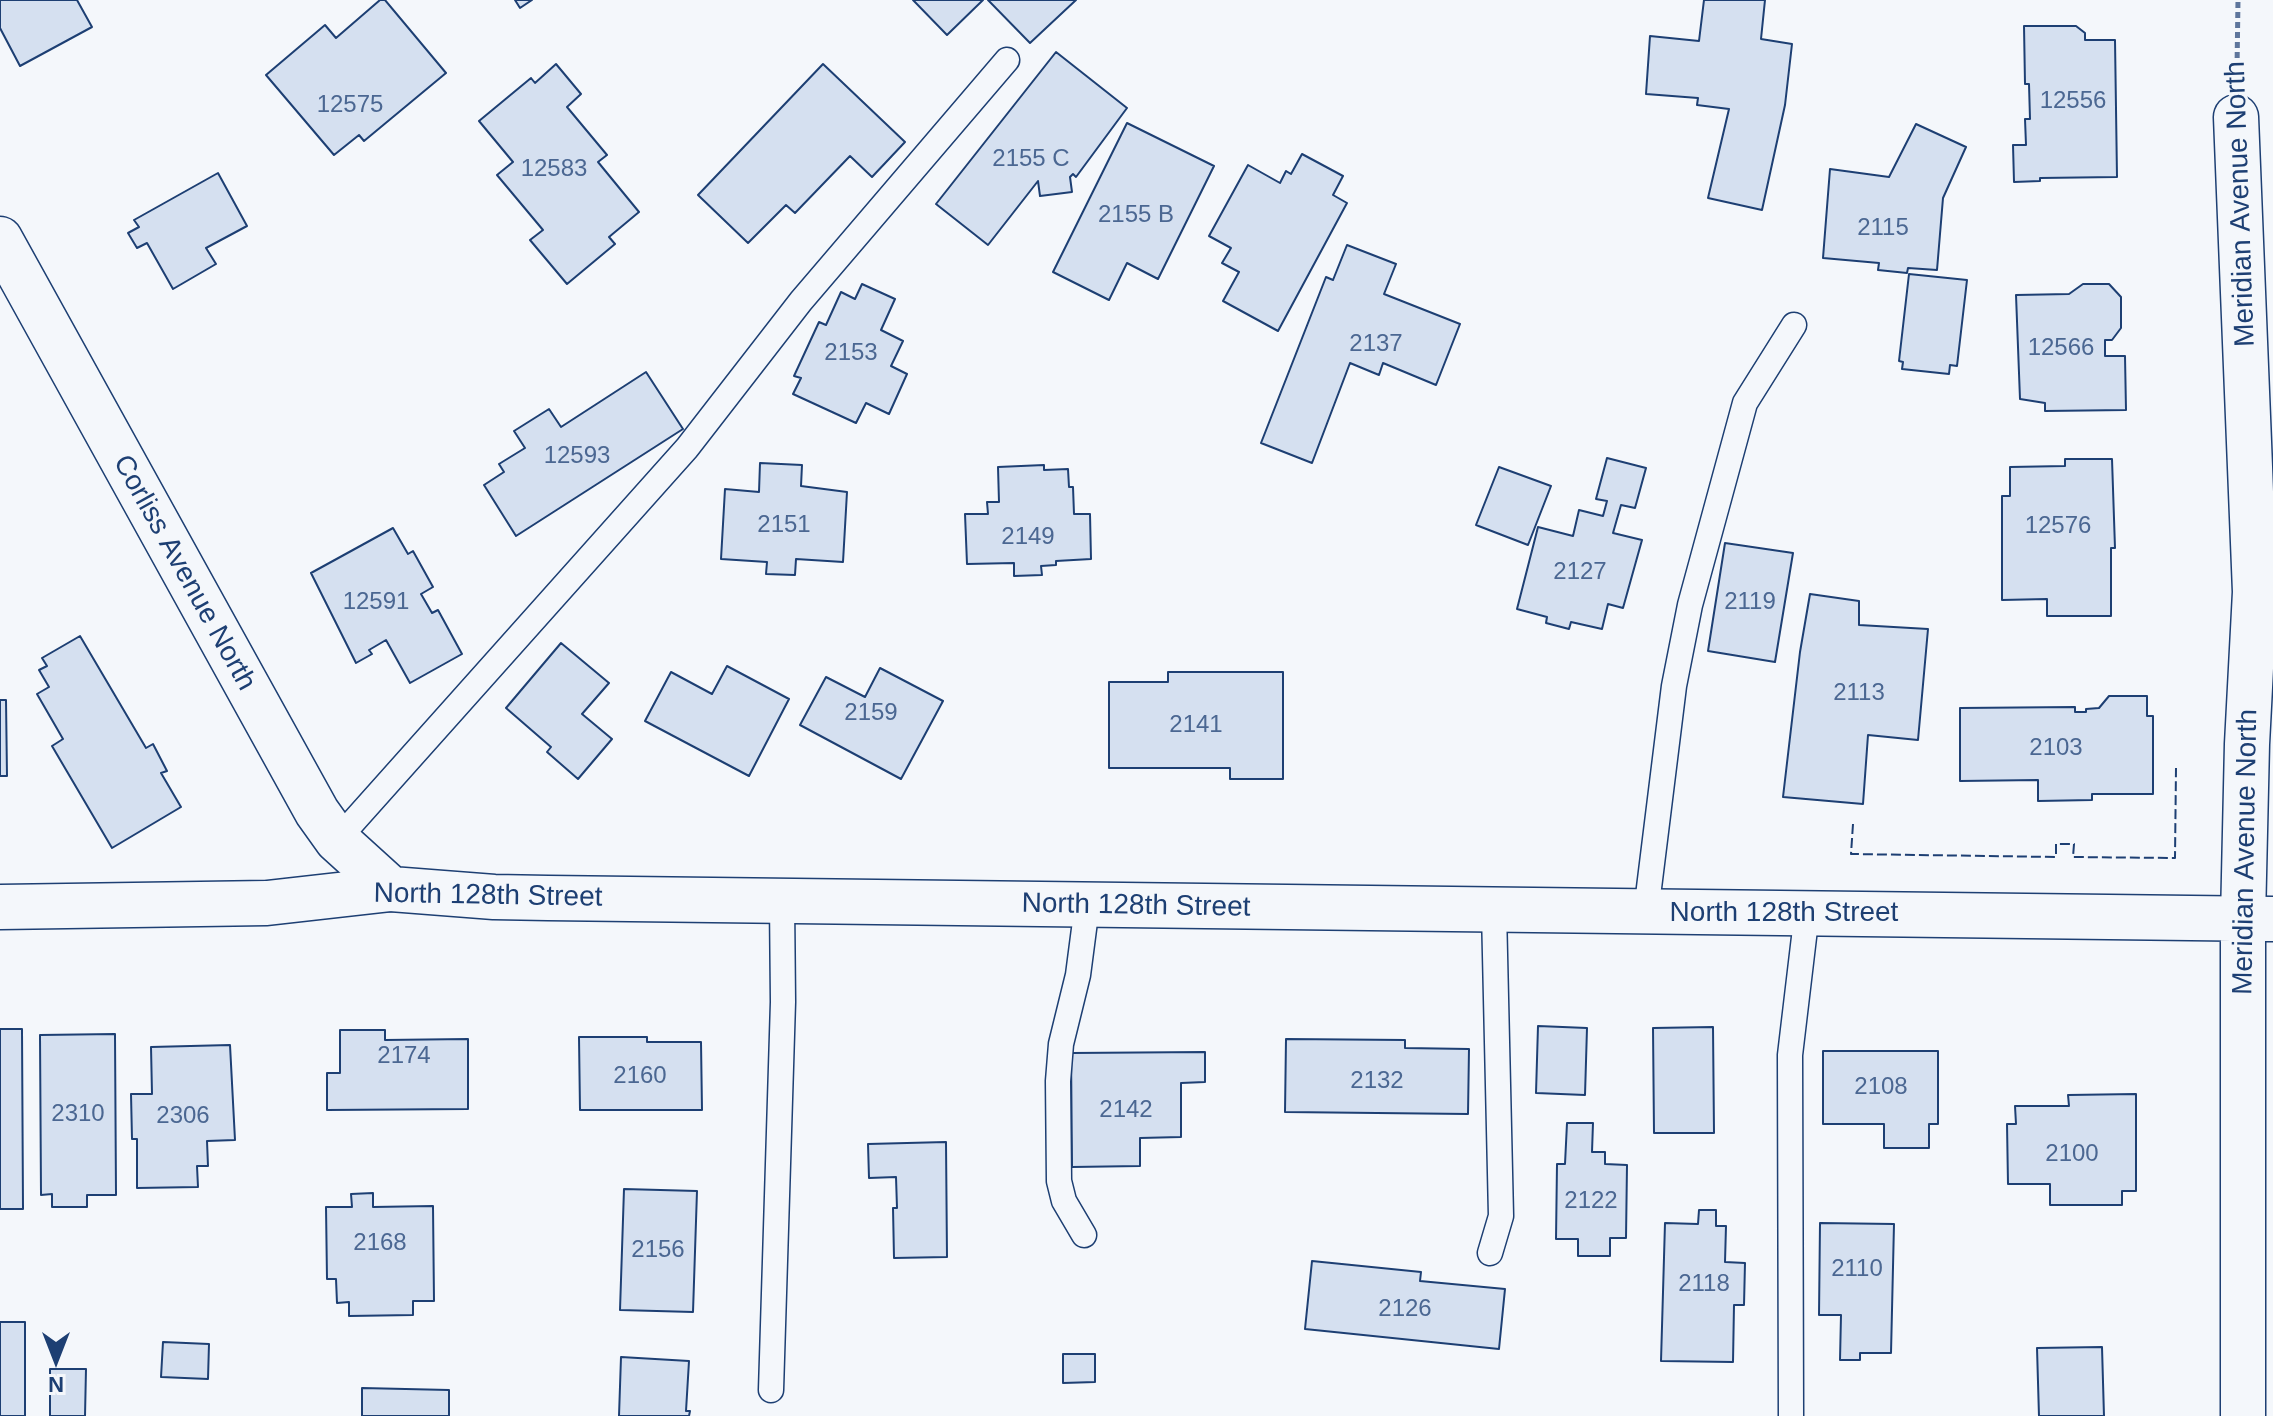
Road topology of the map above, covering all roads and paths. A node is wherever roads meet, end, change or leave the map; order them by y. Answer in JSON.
{"nodes":[{"id":1,"x":2238,"y":0,"type":"edge"},
{"id":2,"x":1007,"y":60,"type":"dead end"},
{"id":3,"x":2236,"y":117,"type":"joint"},
{"id":4,"x":0,"y":239,"type":"edge"},
{"id":5,"x":1794,"y":325,"type":"dead end"},
{"id":6,"x":337,"y":840,"type":"junction"},
{"id":7,"x":391,"y":889,"type":"junction"},
{"id":8,"x":782,"y":902,"type":"junction"},
{"id":9,"x":1087,"y":906,"type":"junction"},
{"id":10,"x":0,"y":907,"type":"edge"},
{"id":11,"x":1494,"y":911,"type":"junction"},
{"id":12,"x":1646,"y":912,"type":"junction"},
{"id":13,"x":1807,"y":912,"type":"junction"},
{"id":14,"x":2258,"y":919,"type":"edge"},
{"id":15,"x":1084,"y":1235,"type":"dead end"},
{"id":16,"x":1490,"y":1253,"type":"dead end"},
{"id":17,"x":771,"y":1390,"type":"dead end"},
{"id":18,"x":1791,"y":1416,"type":"edge"},
{"id":19,"x":2243,"y":1416,"type":"edge"}],
"edges":[{"from":1,"to":3,"type":"path","name":"Meridian Avenue North"},
{"from":2,"to":6,"type":"lane"},
{"from":3,"to":14,"type":"street","name":"Meridian Avenue North"},
{"from":4,"to":6,"type":"street","name":"Corliss Avenue North"},
{"from":5,"to":12,"type":"lane"},
{"from":6,"to":7,"type":"street","name":"Corliss Avenue North"},
{"from":7,"to":8,"type":"street","name":"North 128th Street"},
{"from":7,"to":10,"type":"street","name":"North 128th Street"},
{"from":8,"to":9,"type":"street","name":"North 128th Street"},
{"from":8,"to":17,"type":"lane"},
{"from":9,"to":11,"type":"street","name":"North 128th Street"},
{"from":9,"to":15,"type":"lane"},
{"from":11,"to":12,"type":"street","name":"North 128th Street"},
{"from":11,"to":16,"type":"lane"},
{"from":12,"to":13,"type":"street","name":"North 128th Street"},
{"from":13,"to":14,"type":"street","name":"North 128th Street"},
{"from":13,"to":18,"type":"lane"},
{"from":14,"to":19,"type":"street","name":"Meridian Avenue North"}]}
